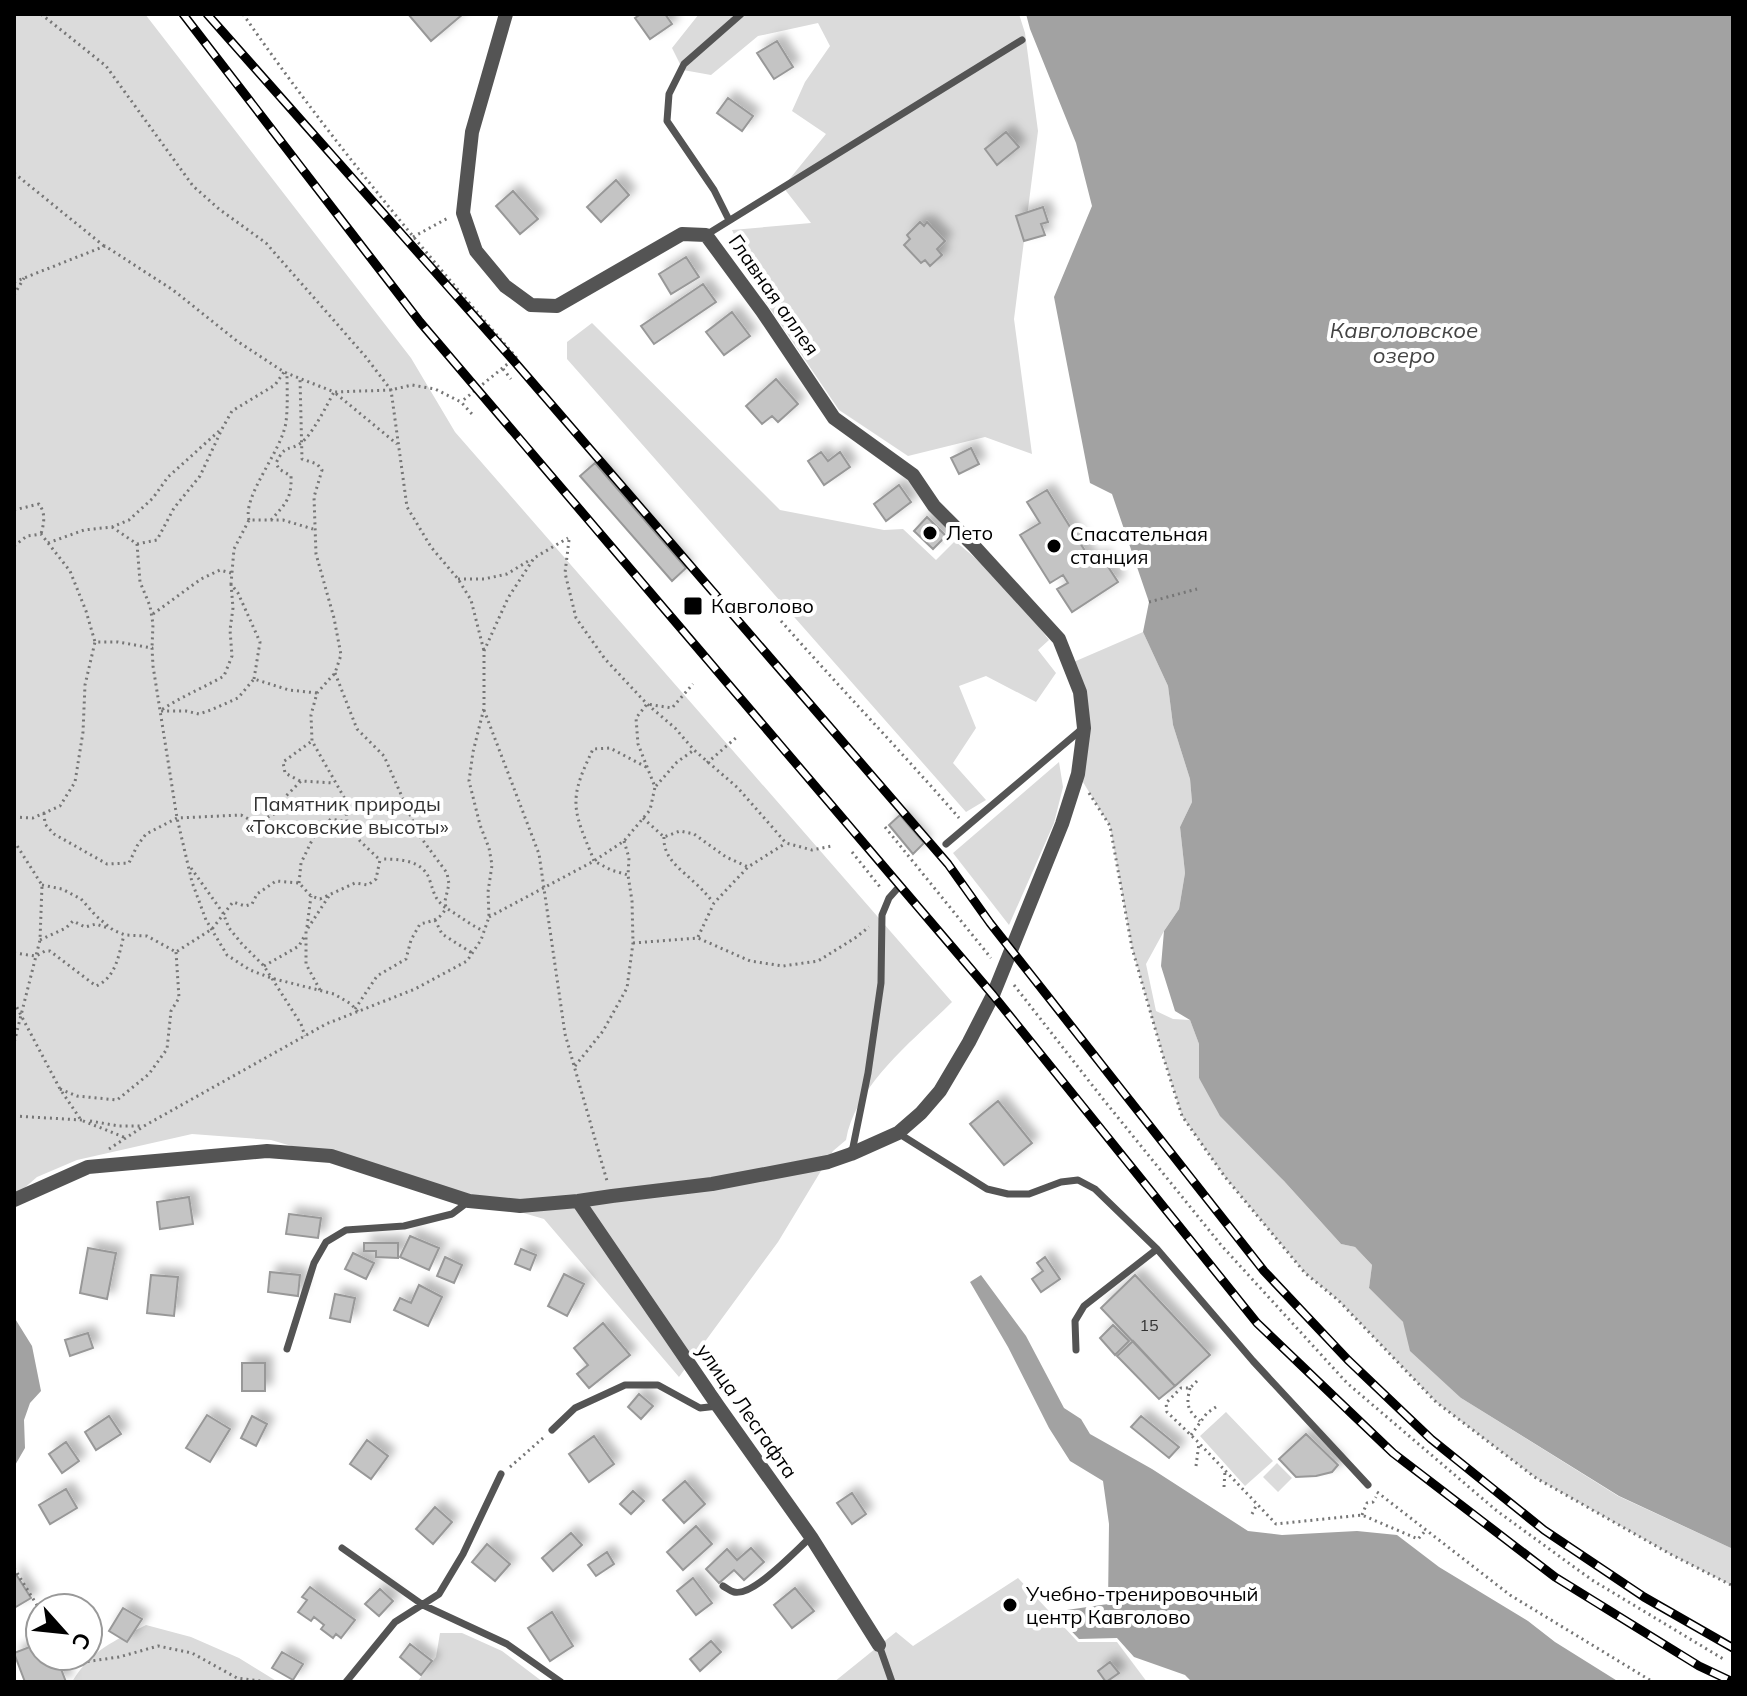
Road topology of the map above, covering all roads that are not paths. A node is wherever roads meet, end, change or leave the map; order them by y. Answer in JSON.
{"nodes":[{"id":1,"x":506,"y":14,"type":"edge"},
{"id":2,"x":741,"y":14,"type":"edge"},
{"id":3,"x":1022,"y":40,"type":"dead end"},
{"id":4,"x":729,"y":220,"type":"junction"},
{"id":5,"x":706,"y":235,"type":"junction"},
{"id":6,"x":1084,"y":728,"type":"junction"},
{"id":7,"x":946,"y":844,"type":"dead end"},
{"id":8,"x":897,"y":889,"type":"dead end"},
{"id":9,"x":898,"y":1133,"type":"junction"},
{"id":10,"x":851,"y":1154,"type":"junction"},
{"id":11,"x":14,"y":1200,"type":"edge"},
{"id":12,"x":469,"y":1201,"type":"junction"},
{"id":13,"x":578,"y":1201,"type":"junction"},
{"id":14,"x":1157,"y":1249,"type":"junction"},
{"id":15,"x":287,"y":1349,"type":"dead end"},
{"id":16,"x":1076,"y":1350,"type":"dead end"},
{"id":17,"x":718,"y":1406,"type":"junction"},
{"id":18,"x":552,"y":1430,"type":"road end"},
{"id":19,"x":501,"y":1474,"type":"road end"},
{"id":20,"x":1368,"y":1485,"type":"road end"},
{"id":21,"x":811,"y":1537,"type":"junction"},
{"id":22,"x":342,"y":1548,"type":"dead end"},
{"id":23,"x":723,"y":1586,"type":"dead end"},
{"id":24,"x":423,"y":1605,"type":"junction"},
{"id":25,"x":879,"y":1645,"type":"joint"},
{"id":26,"x":346,"y":1682,"type":"edge"},
{"id":27,"x":561,"y":1682,"type":"edge"},
{"id":28,"x":892,"y":1682,"type":"edge"}],
"edges":[{"from":1,"to":5,"type":"street","name":"Главная аллея"},
{"from":2,"to":4,"type":"lane"},
{"from":3,"to":4,"type":"lane"},
{"from":4,"to":5,"type":"lane"},
{"from":5,"to":6,"type":"street","name":"Главная аллея"},
{"from":6,"to":7,"type":"lane"},
{"from":6,"to":9,"type":"street","name":"Главная аллея"},
{"from":8,"to":10,"type":"lane"},
{"from":9,"to":10,"type":"street","name":"Главная аллея"},
{"from":9,"to":14,"type":"lane"},
{"from":10,"to":13,"type":"street","name":"Главная аллея"},
{"from":11,"to":12,"type":"street","name":"Главная аллея"},
{"from":12,"to":13,"type":"street","name":"Главная аллея"},
{"from":12,"to":15,"type":"lane"},
{"from":13,"to":17,"type":"street","name":"улица Лесгафта"},
{"from":14,"to":16,"type":"lane"},
{"from":14,"to":20,"type":"lane"},
{"from":17,"to":18,"type":"lane"},
{"from":17,"to":21,"type":"street","name":"улица Лесгафта"},
{"from":19,"to":24,"type":"lane"},
{"from":21,"to":23,"type":"lane"},
{"from":21,"to":25,"type":"street","name":"улица Лесгафта"},
{"from":22,"to":24,"type":"lane"},
{"from":24,"to":26,"type":"lane"},
{"from":24,"to":27,"type":"lane"},
{"from":25,"to":28,"type":"lane"}]}
